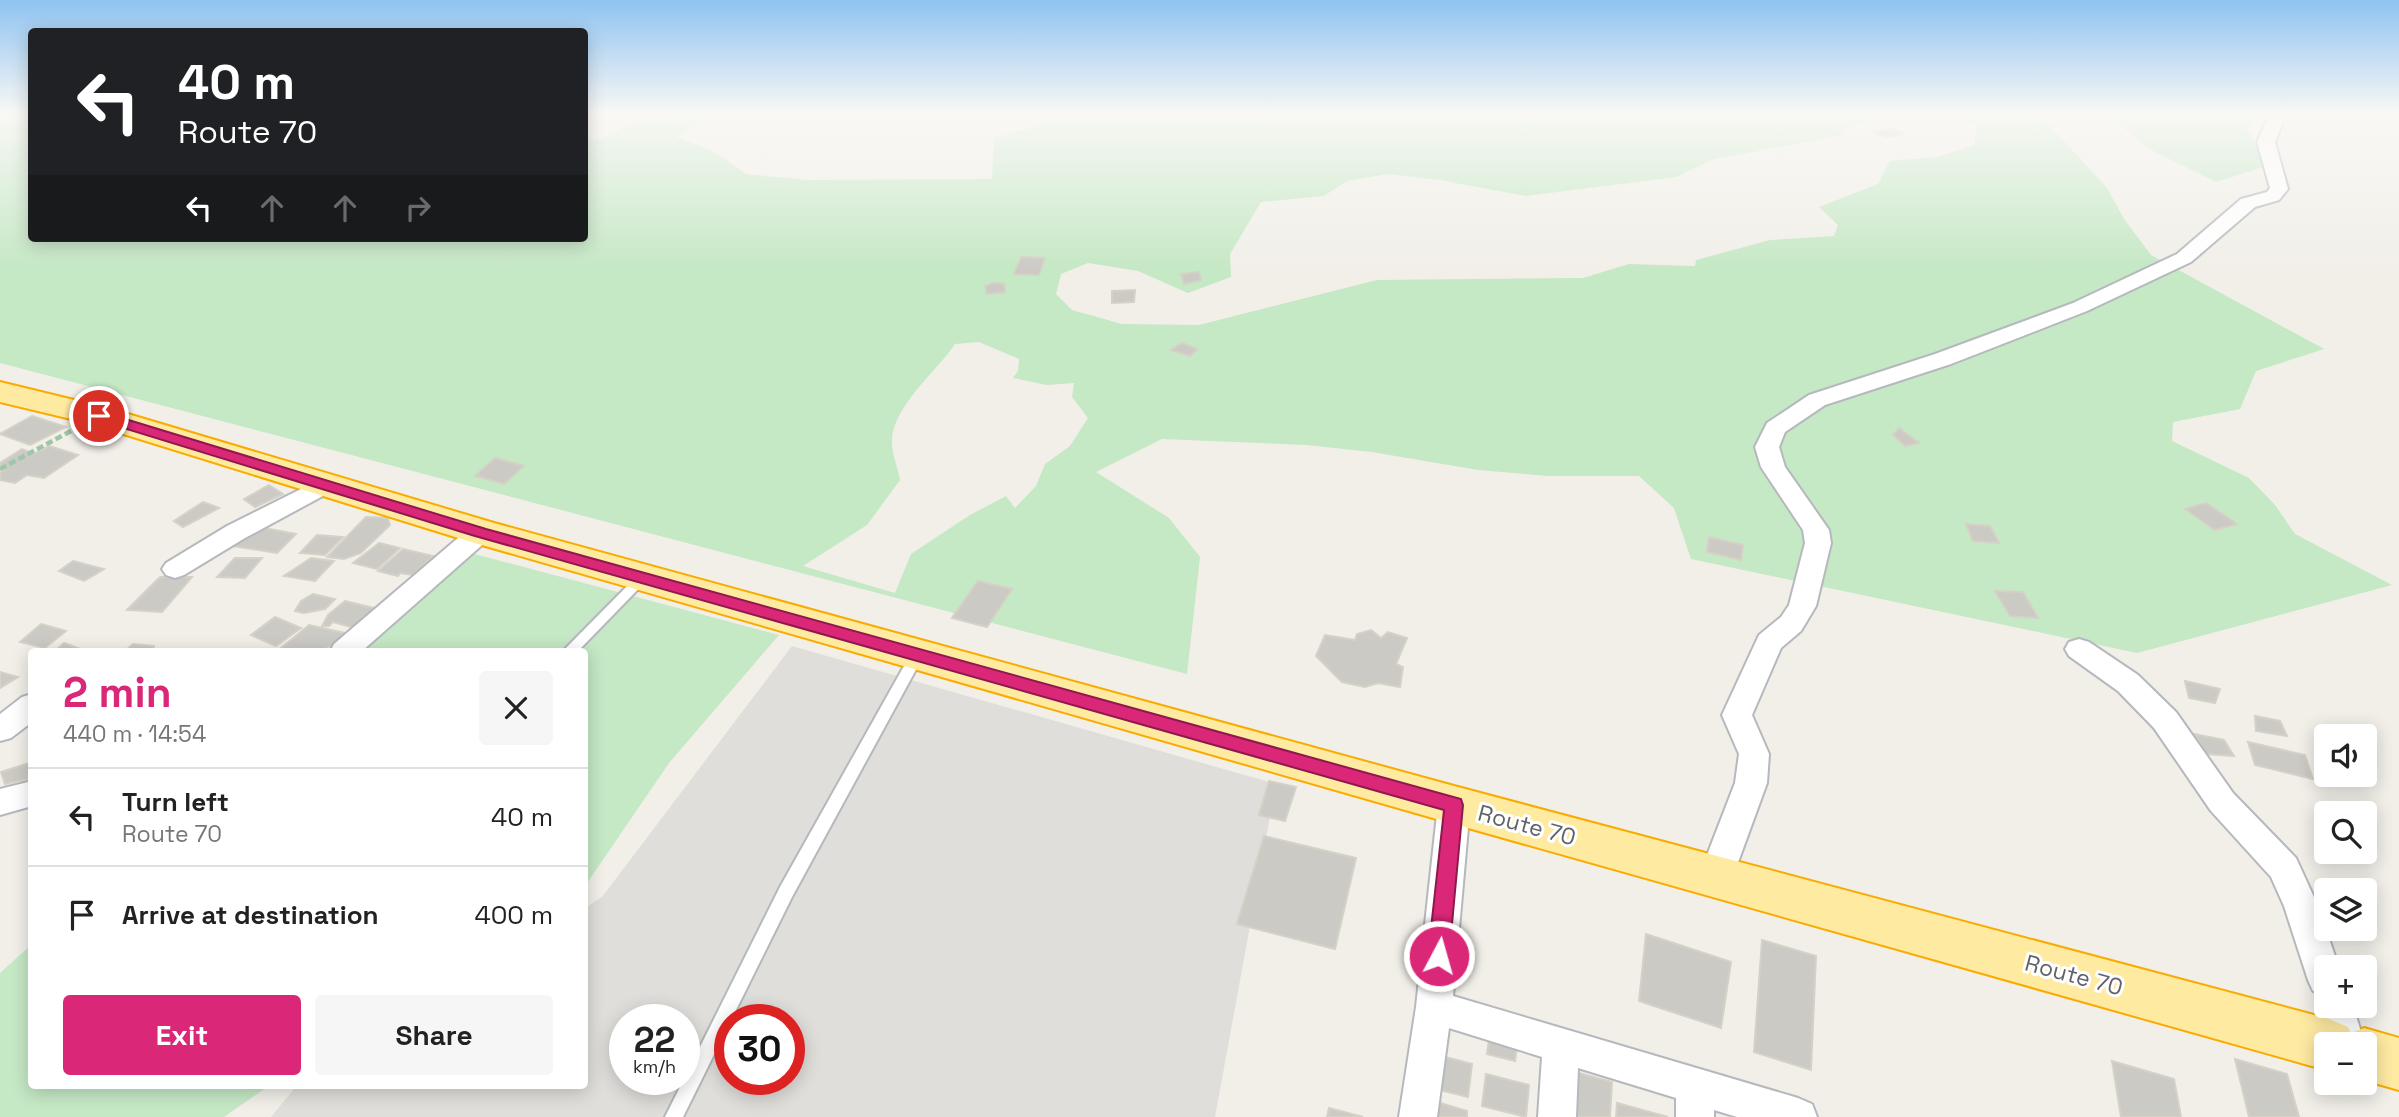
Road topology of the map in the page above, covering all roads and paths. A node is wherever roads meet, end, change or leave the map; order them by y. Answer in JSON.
{"nodes":[{"id":1,"x":2272,"y":166,"type":"edge"},
{"id":2,"x":0,"y":392,"type":"edge"},
{"id":3,"x":99,"y":416,"type":"junction"},
{"id":4,"x":0,"y":469,"type":"edge"},
{"id":5,"x":325,"y":485,"type":"junction"},
{"id":6,"x":481,"y":532,"type":"junction"},
{"id":7,"x":175,"y":569,"type":"dead end"},
{"id":8,"x":644,"y":577,"type":"junction"},
{"id":9,"x":347,"y":648,"type":"edge"},
{"id":10,"x":573,"y":648,"type":"edge"},
{"id":11,"x":2079,"y":649,"type":"dead end"},
{"id":12,"x":918,"y":653,"type":"junction"},
{"id":13,"x":28,"y":708,"type":"edge"},
{"id":14,"x":0,"y":730,"type":"edge"},
{"id":15,"x":28,"y":794,"type":"edge"},
{"id":16,"x":0,"y":802,"type":"edge"},
{"id":17,"x":1454,"y":805,"type":"junction"},
{"id":18,"x":1716,"y":876,"type":"junction"},
{"id":19,"x":2318,"y":955,"type":"edge"},
{"id":20,"x":1434,"y":1007,"type":"junction"},
{"id":21,"x":2314,"y":1041,"type":"edge"},
{"id":22,"x":1561,"y":1045,"type":"junction"},
{"id":23,"x":2377,"y":1058,"type":"edge"},
{"id":24,"x":2399,"y":1064,"type":"edge"},
{"id":25,"x":1695,"y":1101,"type":"edge"},
{"id":26,"x":674,"y":1117,"type":"edge"},
{"id":27,"x":1418,"y":1117,"type":"edge"},
{"id":28,"x":1557,"y":1117,"type":"edge"},
{"id":29,"x":1798,"y":1117,"type":"edge"}],
"edges":[{"from":1,"to":18,"type":"street"},
{"from":2,"to":3,"type":"highway","name":"Route 70"},
{"from":3,"to":4,"type":"path"},
{"from":3,"to":5,"type":"highway","name":"Route 70"},
{"from":5,"to":6,"type":"highway","name":"Route 70"},
{"from":5,"to":7,"type":"street"},
{"from":6,"to":8,"type":"highway","name":"Route 70"},
{"from":6,"to":9,"type":"street"},
{"from":8,"to":10,"type":"lane"},
{"from":8,"to":12,"type":"highway","name":"Route 70"},
{"from":11,"to":19,"type":"street"},
{"from":12,"to":17,"type":"highway","name":"Route 70"},
{"from":12,"to":26,"type":"lane"},
{"from":13,"to":14,"type":"street"},
{"from":15,"to":16,"type":"street"},
{"from":17,"to":18,"type":"highway","name":"Route 70"},
{"from":17,"to":20,"type":"street"},
{"from":18,"to":21,"type":"highway","name":"Route 70"},
{"from":20,"to":22,"type":"street"},
{"from":20,"to":27,"type":"street"},
{"from":22,"to":25,"type":"street"},
{"from":22,"to":28,"type":"street"},
{"from":23,"to":24,"type":"highway"},
{"from":25,"to":29,"type":"street"}]}
